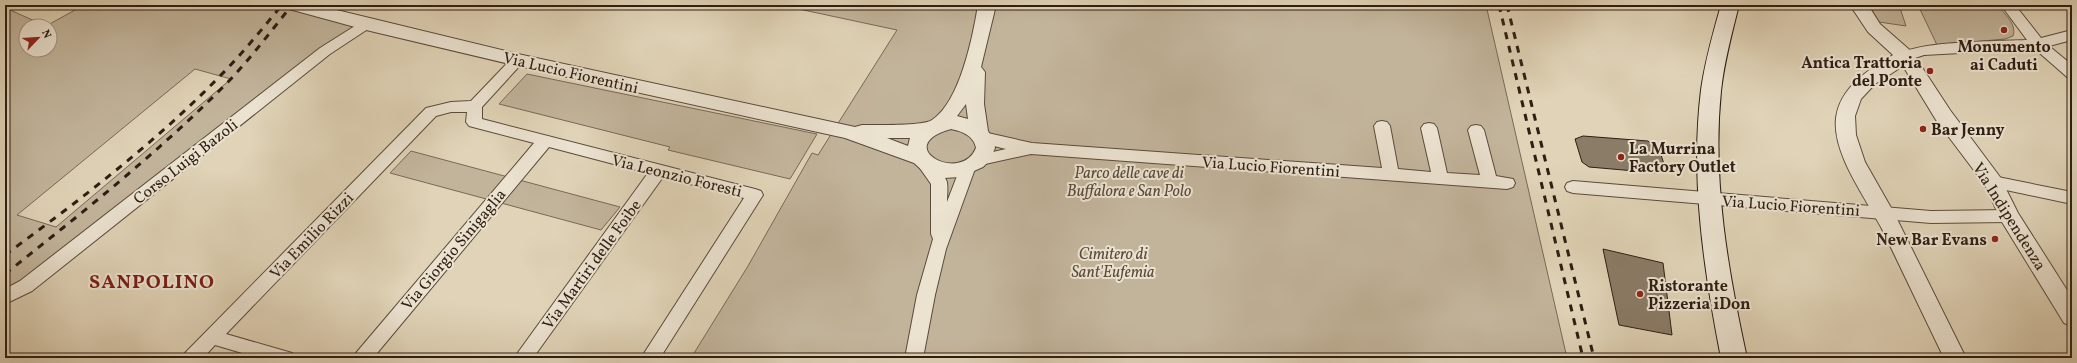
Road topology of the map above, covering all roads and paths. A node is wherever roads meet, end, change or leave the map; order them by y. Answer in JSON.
{"nodes":[{"id":1,"x":295,"y":5,"type":"edge"},
{"id":2,"x":987,"y":5,"type":"edge"},
{"id":3,"x":1730,"y":5,"type":"edge"},
{"id":4,"x":1859,"y":5,"type":"edge"},
{"id":5,"x":2008,"y":5,"type":"edge"},
{"id":6,"x":366,"y":24,"type":"junction"},
{"id":7,"x":2072,"y":35,"type":"edge"},
{"id":8,"x":2038,"y":44,"type":"junction"},
{"id":9,"x":976,"y":56,"type":"junction"},
{"id":10,"x":1906,"y":56,"type":"junction"},
{"id":11,"x":518,"y":60,"type":"junction"},
{"id":12,"x":2072,"y":73,"type":"edge"},
{"id":13,"x":475,"y":106,"type":"junction"},
{"id":14,"x":936,"y":125,"type":"junction"},
{"id":15,"x":1382,"y":126,"type":"dead end"},
{"id":16,"x":1429,"y":128,"type":"dead end"},
{"id":17,"x":1476,"y":130,"type":"dead end"},
{"id":18,"x":848,"y":132,"type":"junction"},
{"id":19,"x":981,"y":135,"type":"junction"},
{"id":20,"x":545,"y":141,"type":"junction"},
{"id":21,"x":1032,"y":149,"type":"junction"},
{"id":22,"x":922,"y":160,"type":"junction"},
{"id":23,"x":972,"y":164,"type":"junction"},
{"id":24,"x":659,"y":170,"type":"junction"},
{"id":25,"x":1391,"y":175,"type":"junction"},
{"id":26,"x":1440,"y":178,"type":"junction"},
{"id":27,"x":1490,"y":182,"type":"junction"},
{"id":28,"x":1993,"y":182,"type":"junction"},
{"id":29,"x":1506,"y":183,"type":"dead end"},
{"id":30,"x":1573,"y":187,"type":"dead end"},
{"id":31,"x":2072,"y":198,"type":"edge"},
{"id":32,"x":1710,"y":199,"type":"junction"},
{"id":33,"x":1884,"y":212,"type":"junction"},
{"id":34,"x":2009,"y":216,"type":"junction"},
{"id":35,"x":938,"y":249,"type":"junction"},
{"id":36,"x":5,"y":297,"type":"edge"},
{"id":37,"x":2072,"y":317,"type":"edge"},
{"id":38,"x":212,"y":337,"type":"junction"},
{"id":39,"x":191,"y":358,"type":"edge"},
{"id":40,"x":286,"y":358,"type":"edge"},
{"id":41,"x":362,"y":358,"type":"edge"},
{"id":42,"x":523,"y":358,"type":"edge"},
{"id":43,"x":650,"y":358,"type":"edge"},
{"id":44,"x":914,"y":358,"type":"edge"},
{"id":45,"x":1734,"y":358,"type":"edge"},
{"id":46,"x":1955,"y":358,"type":"edge"}],
"edges":[{"from":1,"to":6,"type":"street","name":"Via Lucio Fiorentini"},
{"from":2,"to":9,"type":"street"},
{"from":3,"to":32,"type":"main road"},
{"from":4,"to":10,"type":"street","name":"Via Indipendenza"},
{"from":5,"to":8,"type":"street"},
{"from":6,"to":11,"type":"street","name":"Via Lucio Fiorentini"},
{"from":6,"to":36,"type":"street","name":"Corso Luigi Bazoli"},
{"from":7,"to":8,"type":"street"},
{"from":8,"to":10,"type":"street"},
{"from":8,"to":12,"type":"street"},
{"from":9,"to":14,"type":"street"},
{"from":9,"to":19,"type":"street"},
{"from":10,"to":28,"type":"street","name":"Via Indipendenza"},
{"from":10,"to":33,"type":"street"},
{"from":11,"to":13,"type":"street"},
{"from":11,"to":18,"type":"street","name":"Via Lucio Fiorentini"},
{"from":13,"to":20,"type":"street","name":"Via Leonzio Foresti"},
{"from":13,"to":38,"type":"street","name":"Via Emilio Rizzi"},
{"from":14,"to":18,"type":"street","name":"Via Lucio Fiorentini"},
{"from":14,"to":19,"type":"street"},
{"from":14,"to":22,"type":"street"},
{"from":15,"to":25,"type":"street"},
{"from":16,"to":26,"type":"street"},
{"from":17,"to":27,"type":"street"},
{"from":18,"to":22,"type":"street","name":"Via Lucio Fiorentini"},
{"from":19,"to":21,"type":"street","name":"Via Lucio Fiorentini"},
{"from":19,"to":23,"type":"street"},
{"from":20,"to":24,"type":"street","name":"Via Leonzio Foresti"},
{"from":20,"to":41,"type":"street","name":"Via Giorgio Sinigaglia"},
{"from":21,"to":23,"type":"street","name":"Via Lucio Fiorentini"},
{"from":21,"to":25,"type":"street","name":"Via Lucio Fiorentini"},
{"from":22,"to":23,"type":"street"},
{"from":22,"to":35,"type":"street"},
{"from":23,"to":35,"type":"street"},
{"from":24,"to":42,"type":"street","name":"Via Martiri delle Foibe"},
{"from":24,"to":43,"type":"street","name":"Via Leonzio Foresti"},
{"from":25,"to":26,"type":"street","name":"Via Lucio Fiorentini"},
{"from":26,"to":27,"type":"street","name":"Via Lucio Fiorentini"},
{"from":27,"to":29,"type":"street","name":"Via Lucio Fiorentini"},
{"from":28,"to":31,"type":"street"},
{"from":28,"to":34,"type":"street","name":"Via Indipendenza"},
{"from":30,"to":32,"type":"street","name":"Via Lucio Fiorentini"},
{"from":32,"to":33,"type":"street","name":"Via Lucio Fiorentini"},
{"from":32,"to":45,"type":"main road"},
{"from":33,"to":34,"type":"street","name":"Via Lucio Fiorentini"},
{"from":33,"to":46,"type":"street"},
{"from":34,"to":37,"type":"street","name":"Via Indipendenza"},
{"from":35,"to":44,"type":"street"},
{"from":38,"to":39,"type":"street","name":"Via Emilio Rizzi"},
{"from":38,"to":40,"type":"street"}]}
